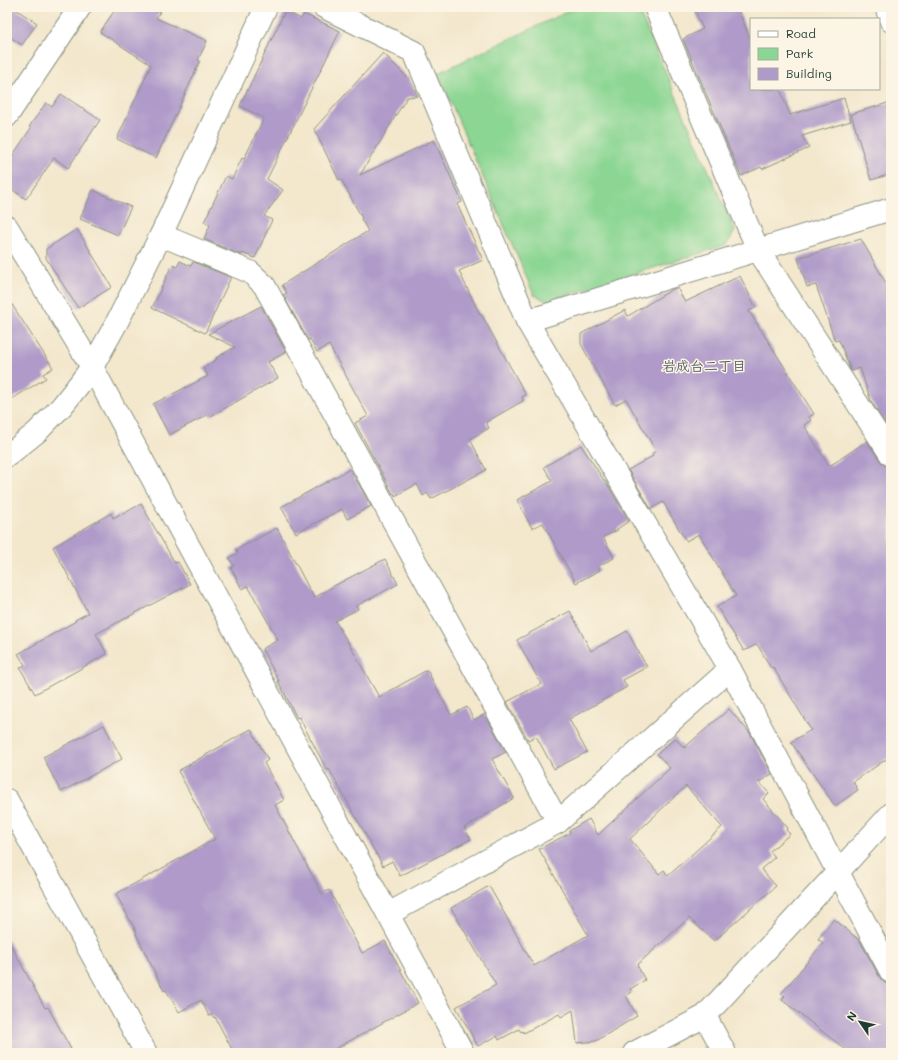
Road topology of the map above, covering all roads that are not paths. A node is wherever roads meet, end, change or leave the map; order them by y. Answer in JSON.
{"nodes":[{"id":1,"x":80,"y":7,"type":"edge"},
{"id":2,"x":266,"y":7,"type":"edge"},
{"id":3,"x":324,"y":7,"type":"edge"},
{"id":4,"x":655,"y":7,"type":"edge"},
{"id":5,"x":886,"y":7,"type":"edge"},
{"id":6,"x":891,"y":21,"type":"edge"},
{"id":7,"x":7,"y":116,"type":"edge"},
{"id":8,"x":891,"y":209,"type":"edge"},
{"id":9,"x":7,"y":227,"type":"edge"},
{"id":10,"x":161,"y":235,"type":"junction"},
{"id":11,"x":758,"y":250,"type":"junction"},
{"id":12,"x":527,"y":321,"type":"junction"},
{"id":13,"x":92,"y":367,"type":"junction"},
{"id":14,"x":891,"y":455,"type":"edge"},
{"id":15,"x":7,"y":456,"type":"edge"},
{"id":16,"x":730,"y":669,"type":"junction"},
{"id":17,"x":7,"y":800,"type":"edge"},
{"id":18,"x":891,"y":814,"type":"edge"},
{"id":19,"x":558,"y":822,"type":"junction"},
{"id":20,"x":838,"y":872,"type":"junction"},
{"id":21,"x":388,"y":914,"type":"junction"},
{"id":22,"x":891,"y":972,"type":"edge"},
{"id":23,"x":705,"y":1016,"type":"junction"},
{"id":24,"x":146,"y":1053,"type":"edge"},
{"id":25,"x":463,"y":1053,"type":"edge"},
{"id":26,"x":634,"y":1053,"type":"edge"},
{"id":27,"x":725,"y":1053,"type":"edge"}],
"edges":[{"from":1,"to":7,"type":"street"},
{"from":2,"to":10,"type":"street"},
{"from":3,"to":12,"type":"street"},
{"from":4,"to":11,"type":"street"},
{"from":5,"to":6,"type":"street"},
{"from":8,"to":11,"type":"street"},
{"from":9,"to":13,"type":"street"},
{"from":10,"to":13,"type":"street"},
{"from":10,"to":19,"type":"street"},
{"from":11,"to":12,"type":"street"},
{"from":11,"to":14,"type":"street"},
{"from":12,"to":16,"type":"street"},
{"from":13,"to":15,"type":"street"},
{"from":13,"to":21,"type":"street"},
{"from":16,"to":19,"type":"street"},
{"from":16,"to":20,"type":"street"},
{"from":17,"to":24,"type":"street"},
{"from":18,"to":20,"type":"street"},
{"from":19,"to":21,"type":"street"},
{"from":20,"to":22,"type":"street"},
{"from":20,"to":23,"type":"street"},
{"from":21,"to":25,"type":"street"},
{"from":23,"to":26,"type":"street"},
{"from":23,"to":27,"type":"street"}]}
